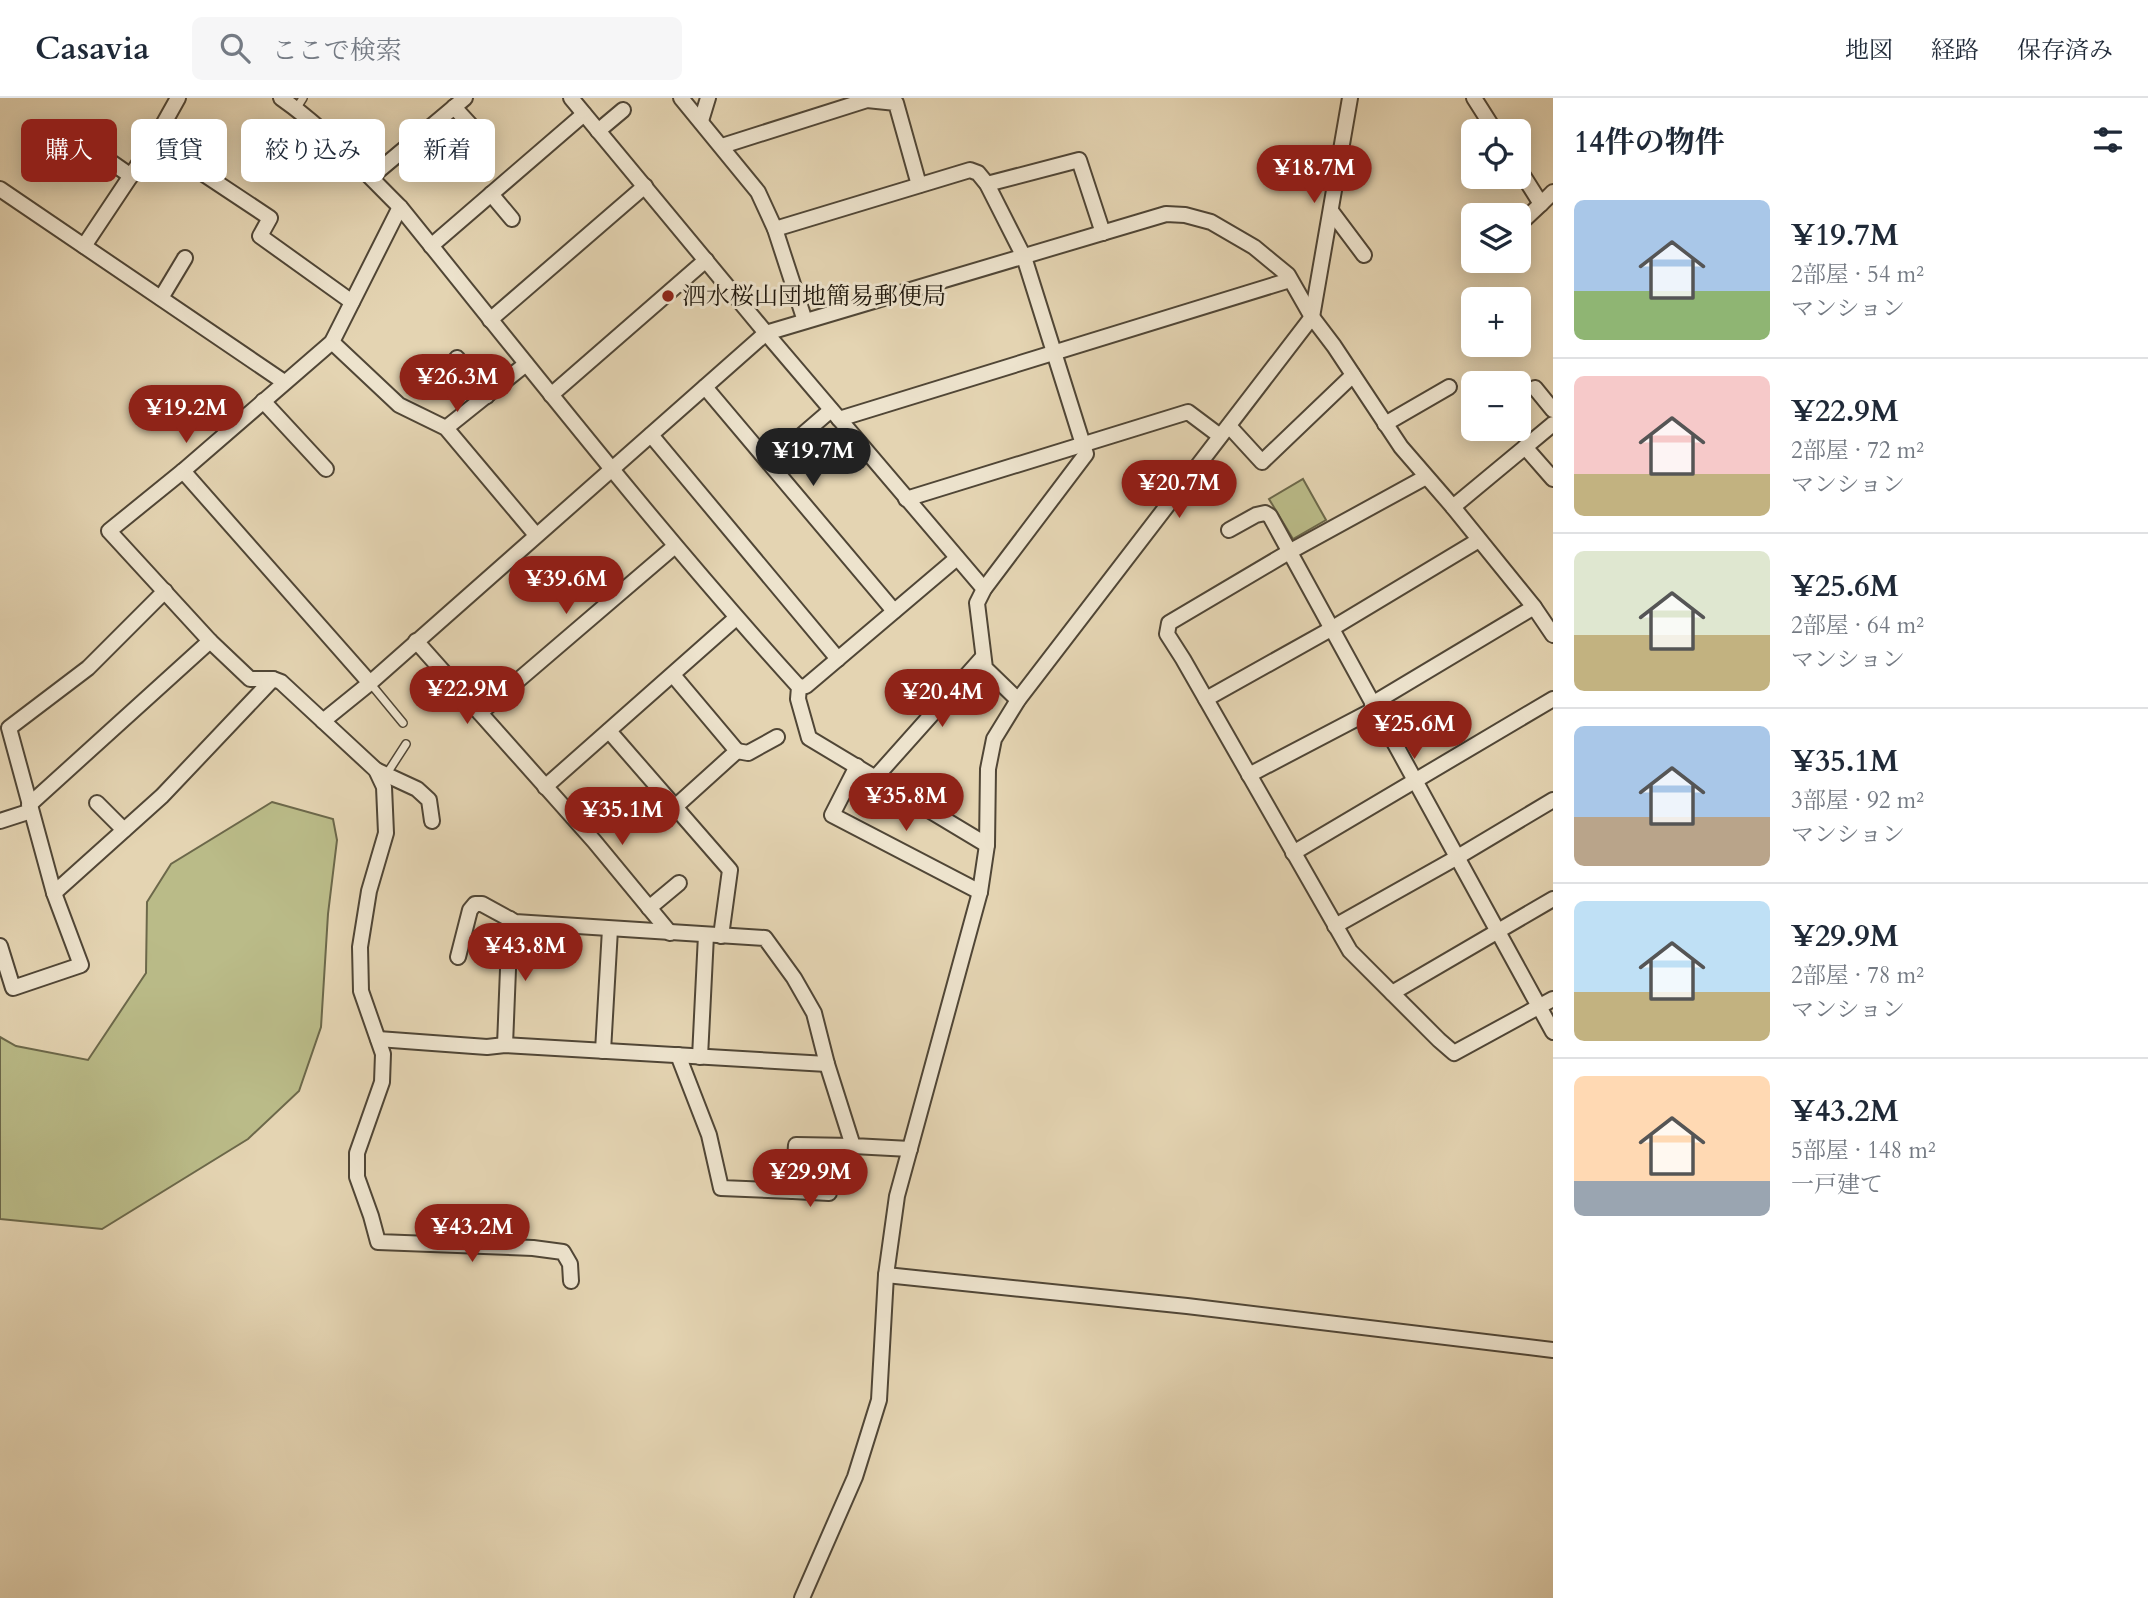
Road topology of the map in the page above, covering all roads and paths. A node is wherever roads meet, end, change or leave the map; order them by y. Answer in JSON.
{"nodes":[{"id":1,"x":178,"y":98,"type":"edge"},
{"id":2,"x":281,"y":98,"type":"edge"},
{"id":3,"x":570,"y":98,"type":"edge"},
{"id":4,"x":681,"y":98,"type":"edge"},
{"id":5,"x":708,"y":98,"type":"edge"},
{"id":6,"x":1350,"y":98,"type":"edge"},
{"id":7,"x":1474,"y":98,"type":"edge"},
{"id":8,"x":457,"y":102,"type":"edge"},
{"id":9,"x":299,"y":103,"type":"edge"},
{"id":10,"x":623,"y":110,"type":"dead end"},
{"id":11,"x":584,"y":114,"type":"junction"},
{"id":12,"x":166,"y":119,"type":"edge"},
{"id":13,"x":315,"y":119,"type":"edge"},
{"id":14,"x":469,"y":119,"type":"edge"},
{"id":15,"x":1487,"y":119,"type":"edge"},
{"id":16,"x":701,"y":121,"type":"junction"},
{"id":17,"x":598,"y":131,"type":"junction"},
{"id":18,"x":722,"y":146,"type":"junction"},
{"id":19,"x":385,"y":165,"type":"edge"},
{"id":20,"x":117,"y":166,"type":"edge"},
{"id":21,"x":131,"y":176,"type":"joint"},
{"id":22,"x":216,"y":182,"type":"edge"},
{"id":23,"x":376,"y":182,"type":"edge"},
{"id":24,"x":987,"y":184,"type":"junction"},
{"id":25,"x":919,"y":185,"type":"junction"},
{"id":26,"x":645,"y":187,"type":"junction"},
{"id":27,"x":1531,"y":188,"type":"edge"},
{"id":28,"x":0,"y":189,"type":"edge"},
{"id":29,"x":1553,"y":192,"type":"edge"},
{"id":30,"x":491,"y":194,"type":"junction"},
{"id":31,"x":1541,"y":204,"type":"junction"},
{"id":32,"x":400,"y":207,"type":"junction"},
{"id":33,"x":1331,"y":211,"type":"junction"},
{"id":34,"x":1531,"y":213,"type":"edge"},
{"id":35,"x":512,"y":219,"type":"dead end"},
{"id":36,"x":775,"y":229,"type":"junction"},
{"id":37,"x":1103,"y":233,"type":"junction"},
{"id":38,"x":84,"y":246,"type":"junction"},
{"id":39,"x":431,"y":246,"type":"junction"},
{"id":40,"x":1364,"y":255,"type":"dead end"},
{"id":41,"x":1024,"y":257,"type":"junction"},
{"id":42,"x":185,"y":258,"type":"dead end"},
{"id":43,"x":706,"y":260,"type":"junction"},
{"id":44,"x":1290,"y":280,"type":"junction"},
{"id":45,"x":161,"y":298,"type":"junction"},
{"id":46,"x":352,"y":302,"type":"junction"},
{"id":47,"x":1312,"y":317,"type":"junction"},
{"id":48,"x":490,"y":320,"type":"junction"},
{"id":49,"x":806,"y":321,"type":"junction"},
{"id":50,"x":766,"y":333,"type":"junction"},
{"id":51,"x":332,"y":342,"type":"junction"},
{"id":52,"x":1054,"y":353,"type":"junction"},
{"id":53,"x":457,"y":358,"type":"dead end"},
{"id":54,"x":526,"y":364,"type":"junction"},
{"id":55,"x":1353,"y":375,"type":"junction"},
{"id":56,"x":284,"y":382,"type":"junction"},
{"id":57,"x":705,"y":387,"type":"junction"},
{"id":58,"x":1449,"y":387,"type":"dead end"},
{"id":59,"x":1535,"y":388,"type":"dead end"},
{"id":60,"x":551,"y":395,"type":"junction"},
{"id":61,"x":487,"y":396,"type":"junction"},
{"id":62,"x":263,"y":401,"type":"junction"},
{"id":63,"x":1553,"y":410,"type":"edge"},
{"id":64,"x":835,"y":414,"type":"junction"},
{"id":65,"x":1385,"y":424,"type":"junction"},
{"id":66,"x":1553,"y":424,"type":"edge"},
{"id":67,"x":446,"y":428,"type":"junction"},
{"id":68,"x":1225,"y":431,"type":"junction"},
{"id":69,"x":651,"y":435,"type":"junction"},
{"id":70,"x":802,"y":435,"type":"dead end"},
{"id":71,"x":1083,"y":443,"type":"junction"},
{"id":72,"x":1525,"y":447,"type":"junction"},
{"id":73,"x":326,"y":469,"type":"dead end"},
{"id":74,"x":611,"y":470,"type":"junction"},
{"id":75,"x":183,"y":471,"type":"junction"},
{"id":76,"x":1426,"y":477,"type":"junction"},
{"id":77,"x":1553,"y":479,"type":"edge"},
{"id":78,"x":906,"y":499,"type":"junction"},
{"id":79,"x":1453,"y":507,"type":"junction"},
{"id":80,"x":1229,"y":530,"type":"dead end"},
{"id":81,"x":536,"y":535,"type":"junction"},
{"id":82,"x":1479,"y":540,"type":"junction"},
{"id":83,"x":675,"y":546,"type":"junction"},
{"id":84,"x":1289,"y":552,"type":"junction"},
{"id":85,"x":957,"y":558,"type":"junction"},
{"id":86,"x":984,"y":589,"type":"junction"},
{"id":87,"x":164,"y":591,"type":"junction"},
{"id":88,"x":1534,"y":607,"type":"junction"},
{"id":89,"x":894,"y":611,"type":"junction"},
{"id":90,"x":736,"y":618,"type":"junction"},
{"id":91,"x":1331,"y":629,"type":"junction"},
{"id":92,"x":1552,"y":633,"type":"edge"},
{"id":93,"x":210,"y":641,"type":"junction"},
{"id":94,"x":416,"y":641,"type":"junction"},
{"id":95,"x":983,"y":657,"type":"junction"},
{"id":96,"x":838,"y":659,"type":"junction"},
{"id":97,"x":673,"y":675,"type":"junction"},
{"id":98,"x":273,"y":680,"type":"junction"},
{"id":99,"x":370,"y":683,"type":"junction"},
{"id":100,"x":456,"y":686,"type":"junction"},
{"id":101,"x":799,"y":687,"type":"junction"},
{"id":102,"x":1206,"y":699,"type":"junction"},
{"id":103,"x":1553,"y":699,"type":"edge"},
{"id":104,"x":1018,"y":700,"type":"junction"},
{"id":105,"x":433,"y":706,"type":"dead end"},
{"id":106,"x":1374,"y":707,"type":"junction"},
{"id":107,"x":480,"y":713,"type":"junction"},
{"id":108,"x":323,"y":721,"type":"junction"},
{"id":109,"x":403,"y":723,"type":"dead end"},
{"id":110,"x":609,"y":731,"type":"junction"},
{"id":111,"x":777,"y":737,"type":"dead end"},
{"id":112,"x":406,"y":744,"type":"dead end"},
{"id":113,"x":737,"y":751,"type":"junction"},
{"id":114,"x":857,"y":766,"type":"junction"},
{"id":115,"x":381,"y":773,"type":"junction"},
{"id":116,"x":1249,"y":775,"type":"junction"},
{"id":117,"x":875,"y":778,"type":"junction"},
{"id":118,"x":1414,"y":781,"type":"junction"},
{"id":119,"x":545,"y":787,"type":"junction"},
{"id":120,"x":1553,"y":800,"type":"edge"},
{"id":121,"x":97,"y":803,"type":"dead end"},
{"id":122,"x":675,"y":807,"type":"junction"},
{"id":123,"x":30,"y":808,"type":"junction"},
{"id":124,"x":0,"y":821,"type":"edge"},
{"id":125,"x":432,"y":821,"type":"dead end"},
{"id":126,"x":124,"y":830,"type":"junction"},
{"id":127,"x":986,"y":845,"type":"junction"},
{"id":128,"x":1293,"y":853,"type":"junction"},
{"id":129,"x":1456,"y":858,"type":"junction"},
{"id":130,"x":679,"y":883,"type":"dead end"},
{"id":131,"x":980,"y":892,"type":"junction"},
{"id":132,"x":54,"y":893,"type":"junction"},
{"id":133,"x":1553,"y":899,"type":"edge"},
{"id":134,"x":649,"y":908,"type":"junction"},
{"id":135,"x":510,"y":919,"type":"junction"},
{"id":136,"x":1335,"y":926,"type":"junction"},
{"id":137,"x":610,"y":929,"type":"junction"},
{"id":138,"x":1496,"y":932,"type":"junction"},
{"id":139,"x":670,"y":933,"type":"junction"},
{"id":140,"x":706,"y":935,"type":"junction"},
{"id":141,"x":722,"y":936,"type":"junction"},
{"id":142,"x":0,"y":946,"type":"edge"},
{"id":143,"x":458,"y":957,"type":"dead end"},
{"id":144,"x":1392,"y":993,"type":"junction"},
{"id":145,"x":1553,"y":999,"type":"edge"},
{"id":146,"x":1538,"y":1008,"type":"junction"},
{"id":147,"x":1553,"y":1032,"type":"edge"},
{"id":148,"x":378,"y":1039,"type":"junction"},
{"id":149,"x":505,"y":1045,"type":"junction"},
{"id":150,"x":603,"y":1051,"type":"junction"},
{"id":151,"x":678,"y":1055,"type":"junction"},
{"id":152,"x":700,"y":1056,"type":"junction"},
{"id":153,"x":827,"y":1064,"type":"junction"},
{"id":154,"x":853,"y":1146,"type":"junction"},
{"id":155,"x":910,"y":1149,"type":"junction"},
{"id":156,"x":793,"y":1191,"type":"junction"},
{"id":157,"x":829,"y":1193,"type":"dead end"},
{"id":158,"x":886,"y":1275,"type":"junction"},
{"id":159,"x":571,"y":1281,"type":"dead end"},
{"id":160,"x":1553,"y":1350,"type":"edge"},
{"id":161,"x":802,"y":1598,"type":"edge"}],
"edges":[{"from":1,"to":12,"type":"street"},
{"from":2,"to":9,"type":"street"},
{"from":3,"to":11,"type":"street"},
{"from":4,"to":16,"type":"street"},
{"from":5,"to":16,"type":"street"},
{"from":6,"to":33,"type":"street"},
{"from":7,"to":15,"type":"street"},
{"from":8,"to":14,"type":"street"},
{"from":8,"to":19,"type":"street"},
{"from":9,"to":13,"type":"street"},
{"from":10,"to":17,"type":"street"},
{"from":11,"to":17,"type":"street"},
{"from":11,"to":30,"type":"street"},
{"from":16,"to":18,"type":"street"},
{"from":17,"to":26,"type":"street"},
{"from":18,"to":25,"type":"street"},
{"from":18,"to":36,"type":"street"},
{"from":20,"to":21,"type":"street"},
{"from":21,"to":38,"type":"street"},
{"from":22,"to":46,"type":"street"},
{"from":23,"to":32,"type":"street"},
{"from":24,"to":25,"type":"street"},
{"from":24,"to":37,"type":"street"},
{"from":24,"to":41,"type":"street"},
{"from":25,"to":36,"type":"street"},
{"from":26,"to":43,"type":"street"},
{"from":26,"to":48,"type":"street"},
{"from":27,"to":31,"type":"street"},
{"from":28,"to":38,"type":"street"},
{"from":29,"to":31,"type":"street"},
{"from":30,"to":35,"type":"street"},
{"from":30,"to":39,"type":"street"},
{"from":31,"to":34,"type":"street"},
{"from":32,"to":39,"type":"street"},
{"from":32,"to":46,"type":"street"},
{"from":33,"to":40,"type":"street"},
{"from":33,"to":47,"type":"street"},
{"from":36,"to":49,"type":"street"},
{"from":37,"to":41,"type":"street"},
{"from":37,"to":44,"type":"street"},
{"from":38,"to":45,"type":"street"},
{"from":39,"to":48,"type":"street"},
{"from":41,"to":49,"type":"street"},
{"from":41,"to":52,"type":"street"},
{"from":42,"to":45,"type":"street"},
{"from":43,"to":50,"type":"street"},
{"from":43,"to":60,"type":"street"},
{"from":44,"to":47,"type":"street"},
{"from":44,"to":52,"type":"street"},
{"from":45,"to":56,"type":"street"},
{"from":46,"to":51,"type":"street"},
{"from":47,"to":55,"type":"street"},
{"from":47,"to":68,"type":"street"},
{"from":48,"to":54,"type":"street"},
{"from":49,"to":50,"type":"street"},
{"from":50,"to":57,"type":"street"},
{"from":50,"to":64,"type":"street"},
{"from":51,"to":56,"type":"street"},
{"from":51,"to":67,"type":"street"},
{"from":52,"to":64,"type":"street"},
{"from":52,"to":71,"type":"street"},
{"from":53,"to":61,"type":"street"},
{"from":54,"to":60,"type":"street"},
{"from":54,"to":61,"type":"street"},
{"from":55,"to":65,"type":"street"},
{"from":55,"to":68,"type":"street"},
{"from":56,"to":62,"type":"street"},
{"from":57,"to":69,"type":"street"},
{"from":57,"to":89,"type":"street"},
{"from":58,"to":65,"type":"street"},
{"from":59,"to":63,"type":"street"},
{"from":60,"to":74,"type":"street"},
{"from":61,"to":67,"type":"street"},
{"from":62,"to":73,"type":"street"},
{"from":62,"to":75,"type":"street"},
{"from":64,"to":70,"type":"street"},
{"from":64,"to":78,"type":"street"},
{"from":65,"to":76,"type":"street"},
{"from":66,"to":72,"type":"street"},
{"from":67,"to":81,"type":"street"},
{"from":68,"to":71,"type":"street"},
{"from":68,"to":104,"type":"street"},
{"from":69,"to":74,"type":"street"},
{"from":69,"to":96,"type":"street"},
{"from":71,"to":78,"type":"street"},
{"from":71,"to":86,"type":"street"},
{"from":72,"to":77,"type":"street"},
{"from":72,"to":79,"type":"street"},
{"from":74,"to":81,"type":"street"},
{"from":74,"to":83,"type":"street"},
{"from":75,"to":87,"type":"street"},
{"from":75,"to":99,"type":"street"},
{"from":76,"to":79,"type":"street"},
{"from":76,"to":84,"type":"street"},
{"from":78,"to":85,"type":"street"},
{"from":79,"to":82,"type":"street"},
{"from":80,"to":84,"type":"street"},
{"from":81,"to":94,"type":"street"},
{"from":82,"to":88,"type":"street"},
{"from":82,"to":91,"type":"street"},
{"from":83,"to":90,"type":"street"},
{"from":83,"to":107,"type":"street"},
{"from":84,"to":91,"type":"street"},
{"from":84,"to":102,"type":"street"},
{"from":85,"to":86,"type":"street"},
{"from":85,"to":89,"type":"street"},
{"from":86,"to":95,"type":"street"},
{"from":87,"to":93,"type":"street"},
{"from":87,"to":123,"type":"street"},
{"from":88,"to":92,"type":"street"},
{"from":88,"to":106,"type":"street"},
{"from":89,"to":96,"type":"street"},
{"from":90,"to":97,"type":"street"},
{"from":90,"to":101,"type":"street"},
{"from":91,"to":102,"type":"street"},
{"from":91,"to":106,"type":"street"},
{"from":93,"to":98,"type":"street"},
{"from":93,"to":123,"type":"street"},
{"from":94,"to":99,"type":"street"},
{"from":94,"to":100,"type":"street"},
{"from":95,"to":104,"type":"street"},
{"from":95,"to":117,"type":"street"},
{"from":96,"to":101,"type":"street"},
{"from":97,"to":110,"type":"street"},
{"from":97,"to":113,"type":"street"},
{"from":98,"to":108,"type":"street"},
{"from":98,"to":126,"type":"street"},
{"from":99,"to":108,"type":"street"},
{"from":99,"to":109,"type":"lane"},
{"from":100,"to":105,"type":"lane"},
{"from":100,"to":107,"type":"street"},
{"from":101,"to":114,"type":"street"},
{"from":102,"to":116,"type":"street"},
{"from":103,"to":118,"type":"street"},
{"from":104,"to":127,"type":"street"},
{"from":106,"to":116,"type":"street"},
{"from":106,"to":118,"type":"street"},
{"from":107,"to":119,"type":"street"},
{"from":108,"to":115,"type":"street"},
{"from":110,"to":119,"type":"street"},
{"from":110,"to":122,"type":"street"},
{"from":111,"to":113,"type":"street"},
{"from":112,"to":115,"type":"lane"},
{"from":113,"to":122,"type":"street"},
{"from":114,"to":117,"type":"street"},
{"from":114,"to":131,"type":"street"},
{"from":115,"to":125,"type":"street"},
{"from":115,"to":148,"type":"street"},
{"from":116,"to":128,"type":"street"},
{"from":117,"to":127,"type":"street"},
{"from":118,"to":128,"type":"street"},
{"from":118,"to":129,"type":"street"},
{"from":119,"to":134,"type":"street"},
{"from":120,"to":129,"type":"street"},
{"from":121,"to":126,"type":"street"},
{"from":122,"to":141,"type":"street"},
{"from":123,"to":124,"type":"street"},
{"from":123,"to":132,"type":"street"},
{"from":126,"to":132,"type":"street"},
{"from":127,"to":131,"type":"street"},
{"from":128,"to":136,"type":"street"},
{"from":129,"to":136,"type":"street"},
{"from":129,"to":138,"type":"street"},
{"from":130,"to":134,"type":"street"},
{"from":131,"to":155,"type":"street"},
{"from":132,"to":142,"type":"street"},
{"from":133,"to":138,"type":"street"},
{"from":134,"to":139,"type":"street"},
{"from":135,"to":137,"type":"street"},
{"from":135,"to":143,"type":"street"},
{"from":135,"to":149,"type":"street"},
{"from":136,"to":144,"type":"street"},
{"from":137,"to":139,"type":"street"},
{"from":137,"to":150,"type":"street"},
{"from":138,"to":144,"type":"street"},
{"from":138,"to":146,"type":"street"},
{"from":139,"to":140,"type":"street"},
{"from":140,"to":141,"type":"street"},
{"from":140,"to":152,"type":"street"},
{"from":141,"to":153,"type":"street"},
{"from":144,"to":146,"type":"street"},
{"from":145,"to":146,"type":"street"},
{"from":146,"to":147,"type":"street"},
{"from":148,"to":149,"type":"street"},
{"from":148,"to":159,"type":"street"},
{"from":149,"to":150,"type":"street"},
{"from":150,"to":151,"type":"street"},
{"from":151,"to":152,"type":"street"},
{"from":151,"to":156,"type":"street"},
{"from":152,"to":153,"type":"street"},
{"from":153,"to":154,"type":"street"},
{"from":154,"to":155,"type":"street"},
{"from":154,"to":156,"type":"street"},
{"from":155,"to":158,"type":"street"},
{"from":156,"to":157,"type":"street"},
{"from":158,"to":160,"type":"street"},
{"from":158,"to":161,"type":"street"}]}
